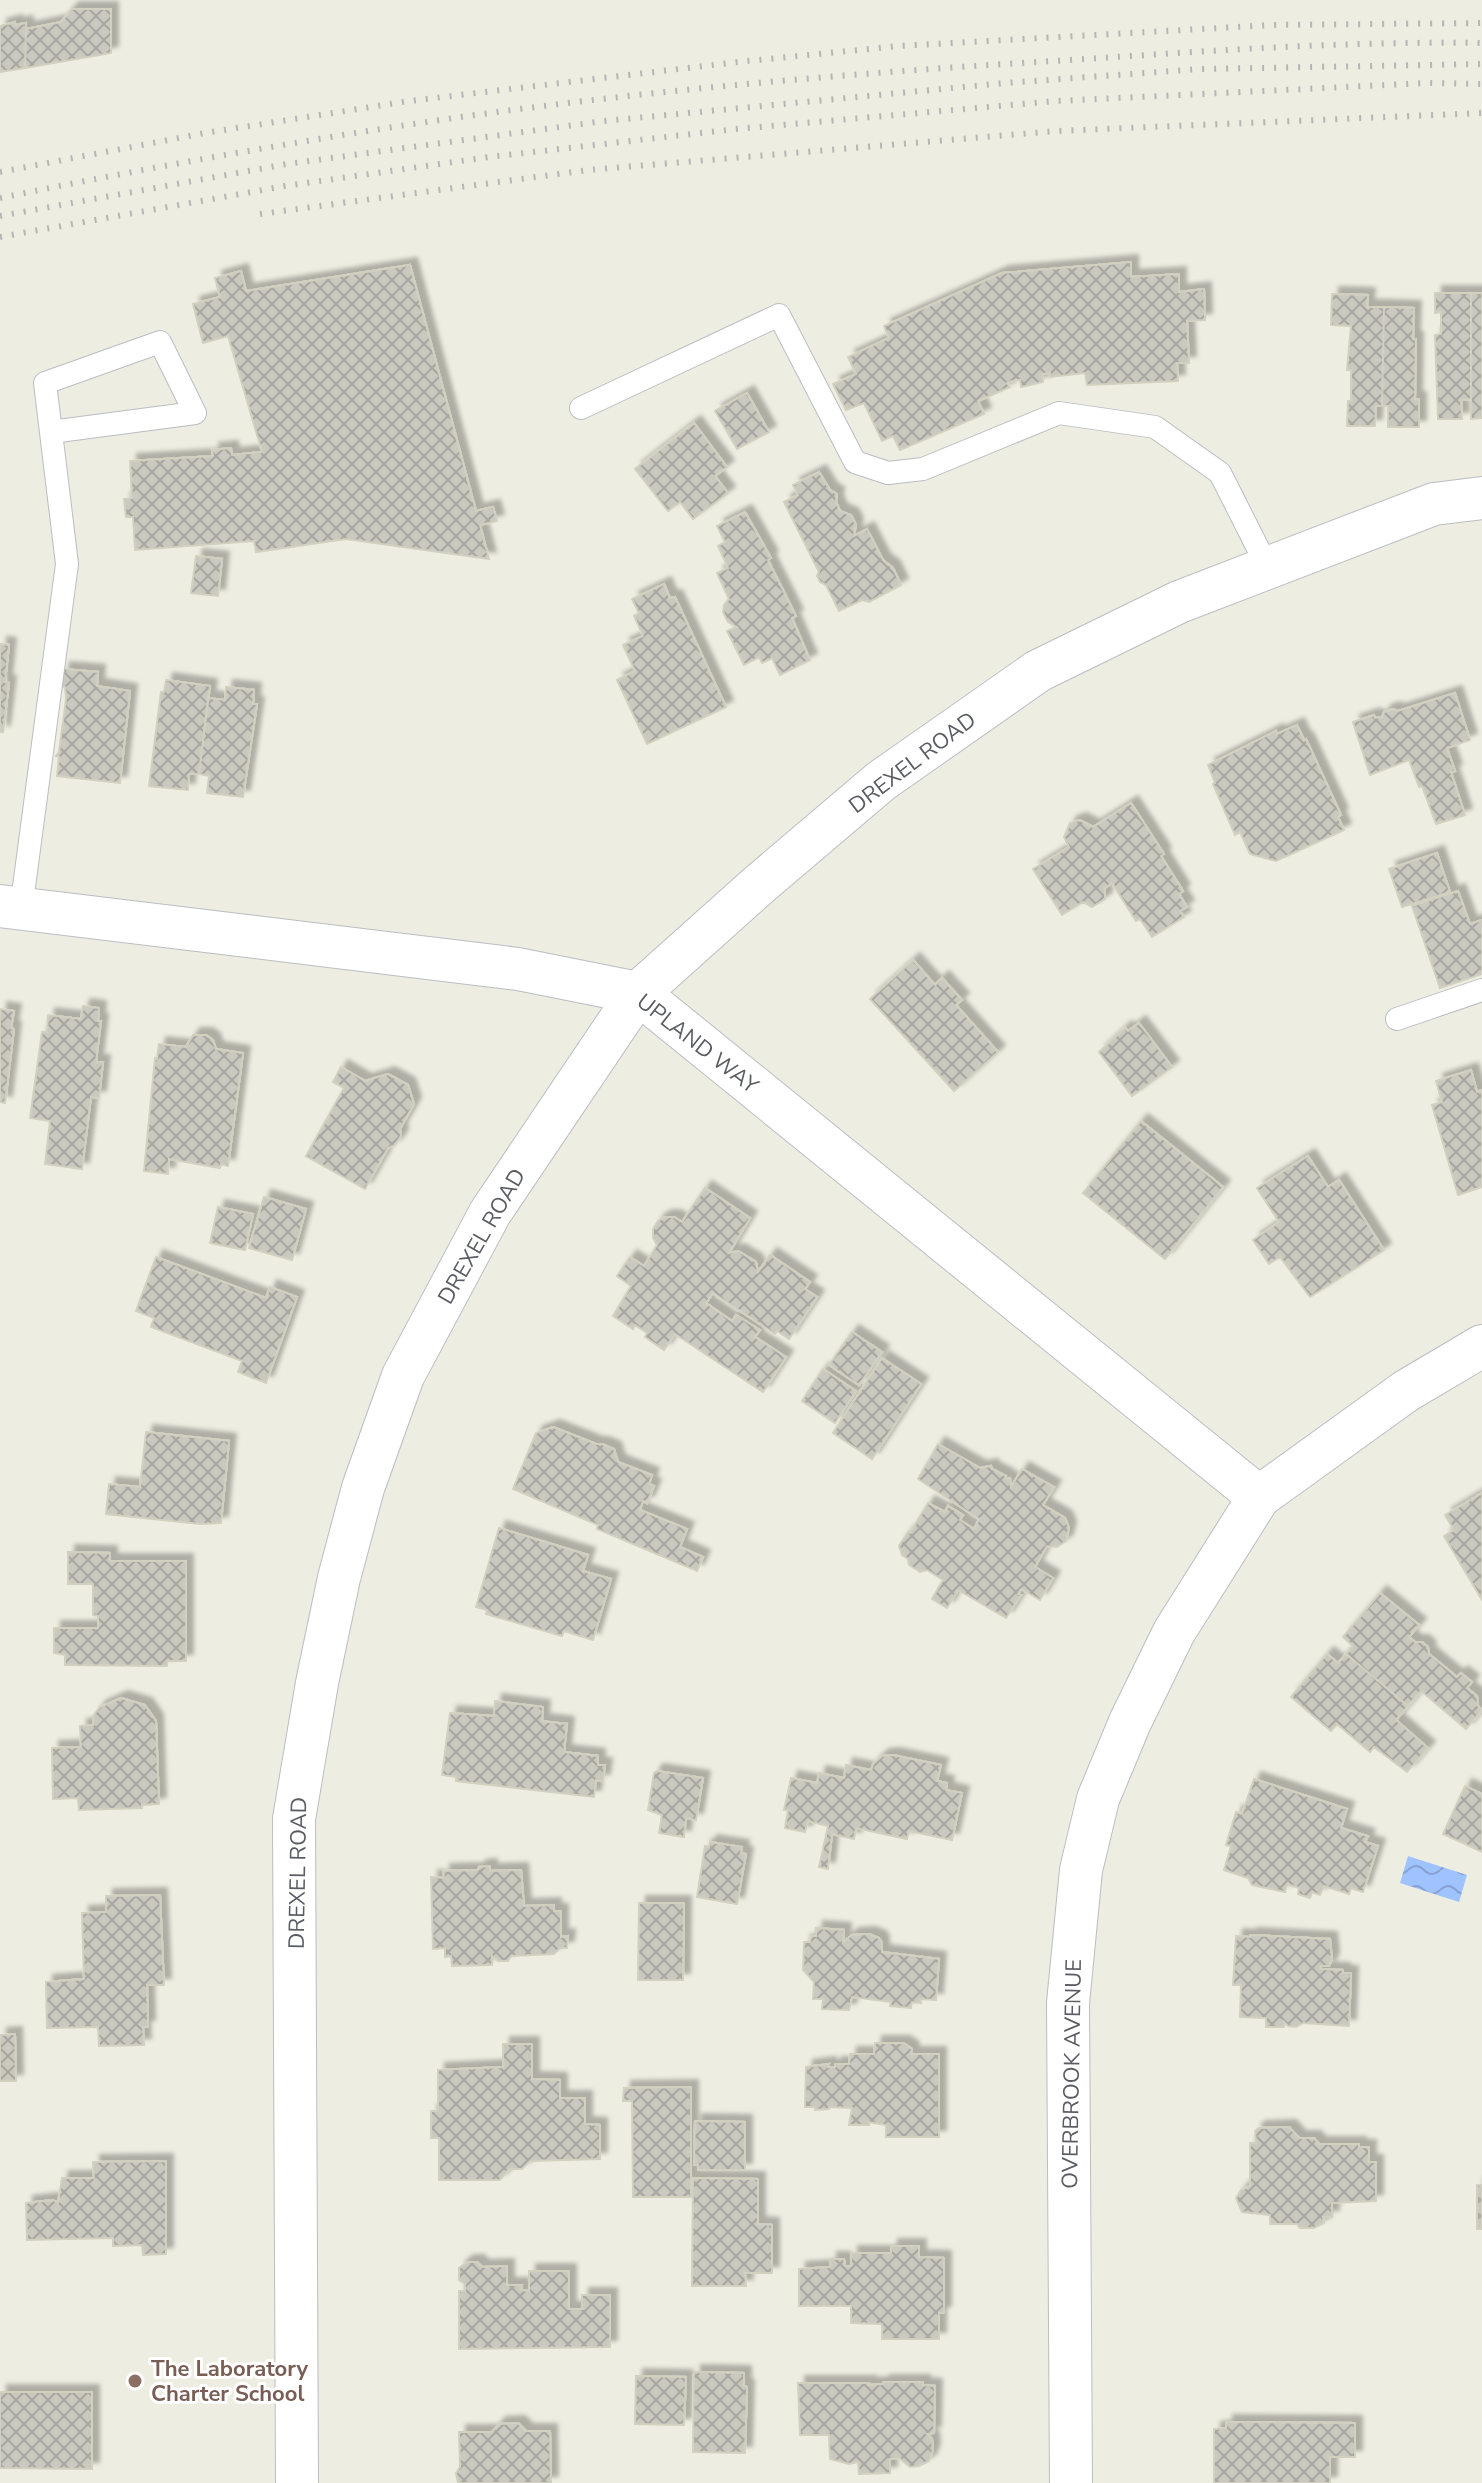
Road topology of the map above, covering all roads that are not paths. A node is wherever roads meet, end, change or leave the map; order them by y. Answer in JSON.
{"nodes":[{"id":1,"x":581,"y":408,"type":"dead end"},
{"id":2,"x":51,"y":432,"type":"junction"},
{"id":3,"x":1482,"y":498,"type":"edge"},
{"id":4,"x":1268,"y":568,"type":"junction"},
{"id":5,"x":10,"y":908,"type":"edge"},
{"id":6,"x":1482,"y":990,"type":"edge"},
{"id":7,"x":638,"y":993,"type":"junction"},
{"id":8,"x":1397,"y":1019,"type":"dead end"},
{"id":9,"x":1482,"y":1346,"type":"edge"},
{"id":10,"x":1259,"y":1497,"type":"junction"},
{"id":11,"x":297,"y":2483,"type":"edge"},
{"id":12,"x":1071,"y":2483,"type":"edge"}],
"edges":[{"from":1,"to":4,"type":"lane"},
{"from":2,"to":2,"type":"lane"},
{"from":2,"to":5,"type":"lane"},
{"from":3,"to":4,"type":"street","name":"DREXEL ROAD"},
{"from":4,"to":7,"type":"street","name":"DREXEL ROAD"},
{"from":5,"to":7,"type":"street","name":"UPLAND WAY"},
{"from":6,"to":8,"type":"lane"},
{"from":7,"to":10,"type":"street","name":"UPLAND WAY"},
{"from":7,"to":11,"type":"street","name":"DREXEL ROAD"},
{"from":9,"to":10,"type":"street","name":"OVERBROOK AVENUE"},
{"from":10,"to":12,"type":"street","name":"OVERBROOK AVENUE"}]}
